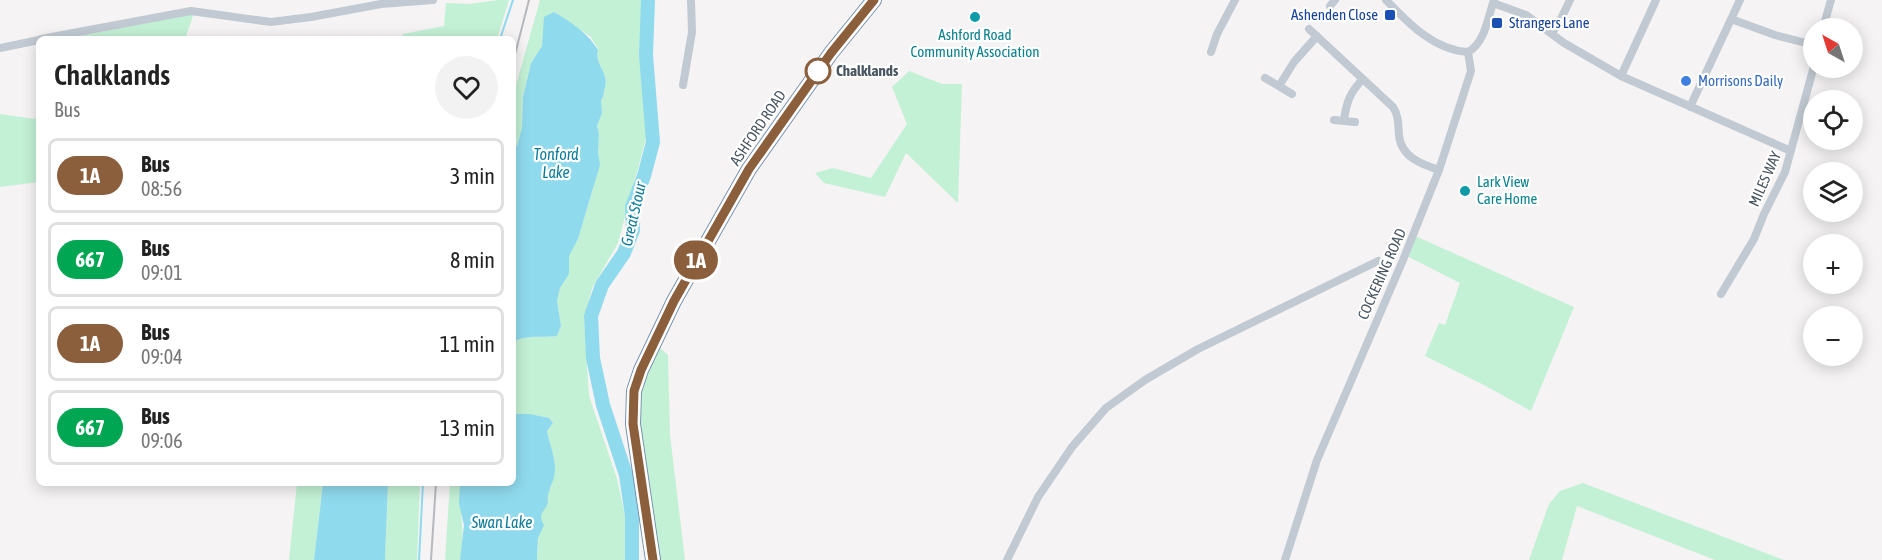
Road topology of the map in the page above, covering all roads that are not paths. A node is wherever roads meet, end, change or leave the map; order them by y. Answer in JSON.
{"nodes":[{"id":1,"x":433,"y":0,"type":"edge"},
{"id":2,"x":691,"y":0,"type":"edge"},
{"id":3,"x":874,"y":0,"type":"edge"},
{"id":4,"x":1235,"y":0,"type":"edge"},
{"id":5,"x":1386,"y":0,"type":"edge"},
{"id":6,"x":1570,"y":0,"type":"edge"},
{"id":7,"x":1656,"y":0,"type":"edge"},
{"id":8,"x":1740,"y":0,"type":"edge"},
{"id":9,"x":1830,"y":0,"type":"edge"},
{"id":10,"x":1493,"y":1,"type":"edge"},
{"id":11,"x":1826,"y":18,"type":"edge"},
{"id":12,"x":1731,"y":19,"type":"junction"},
{"id":13,"x":1309,"y":29,"type":"dead end"},
{"id":14,"x":1552,"y":33,"type":"junction"},
{"id":15,"x":56,"y":36,"type":"edge"},
{"id":16,"x":1317,"y":36,"type":"junction"},
{"id":17,"x":36,"y":40,"type":"edge"},
{"id":18,"x":1803,"y":42,"type":"edge"},
{"id":19,"x":0,"y":48,"type":"edge"},
{"id":20,"x":1211,"y":52,"type":"dead end"},
{"id":21,"x":1468,"y":52,"type":"junction"},
{"id":22,"x":1622,"y":76,"type":"junction"},
{"id":23,"x":1265,"y":78,"type":"dead end"},
{"id":24,"x":1811,"y":78,"type":"edge"},
{"id":25,"x":1363,"y":79,"type":"junction"},
{"id":26,"x":683,"y":85,"type":"dead end"},
{"id":27,"x":1279,"y":86,"type":"junction"},
{"id":28,"x":1292,"y":94,"type":"dead end"},
{"id":29,"x":1690,"y":107,"type":"junction"},
{"id":30,"x":1334,"y":120,"type":"dead end"},
{"id":31,"x":1344,"y":121,"type":"junction"},
{"id":32,"x":1355,"y":122,"type":"dead end"},
{"id":33,"x":1791,"y":151,"type":"junction"},
{"id":34,"x":1439,"y":170,"type":"junction"},
{"id":35,"x":1378,"y":261,"type":"dead end"},
{"id":36,"x":1721,"y":294,"type":"dead end"},
{"id":37,"x":653,"y":560,"type":"edge"},
{"id":38,"x":1007,"y":560,"type":"edge"},
{"id":39,"x":1285,"y":560,"type":"edge"}],
"edges":[{"from":1,"to":15,"type":"street"},
{"from":2,"to":26,"type":"street"},
{"from":3,"to":37,"type":"highway","name":"ASHFORD ROAD"},
{"from":4,"to":20,"type":"street"},
{"from":5,"to":21,"type":"street"},
{"from":6,"to":14,"type":"street"},
{"from":7,"to":22,"type":"street"},
{"from":8,"to":12,"type":"street"},
{"from":9,"to":11,"type":"street"},
{"from":10,"to":14,"type":"street"},
{"from":10,"to":21,"type":"street"},
{"from":12,"to":18,"type":"street"},
{"from":12,"to":29,"type":"street"},
{"from":13,"to":16,"type":"street"},
{"from":14,"to":22,"type":"street"},
{"from":16,"to":25,"type":"street"},
{"from":16,"to":27,"type":"street"},
{"from":17,"to":19,"type":"street"},
{"from":21,"to":34,"type":"street","name":"COCKERING ROAD"},
{"from":22,"to":29,"type":"street"},
{"from":23,"to":27,"type":"street"},
{"from":24,"to":33,"type":"street","name":"MILES WAY"},
{"from":25,"to":31,"type":"street"},
{"from":25,"to":34,"type":"street"},
{"from":27,"to":28,"type":"street"},
{"from":29,"to":33,"type":"street"},
{"from":30,"to":31,"type":"street"},
{"from":31,"to":32,"type":"street"},
{"from":33,"to":36,"type":"street","name":"MILES WAY"},
{"from":34,"to":39,"type":"street","name":"COCKERING ROAD"},
{"from":35,"to":38,"type":"street"}]}
